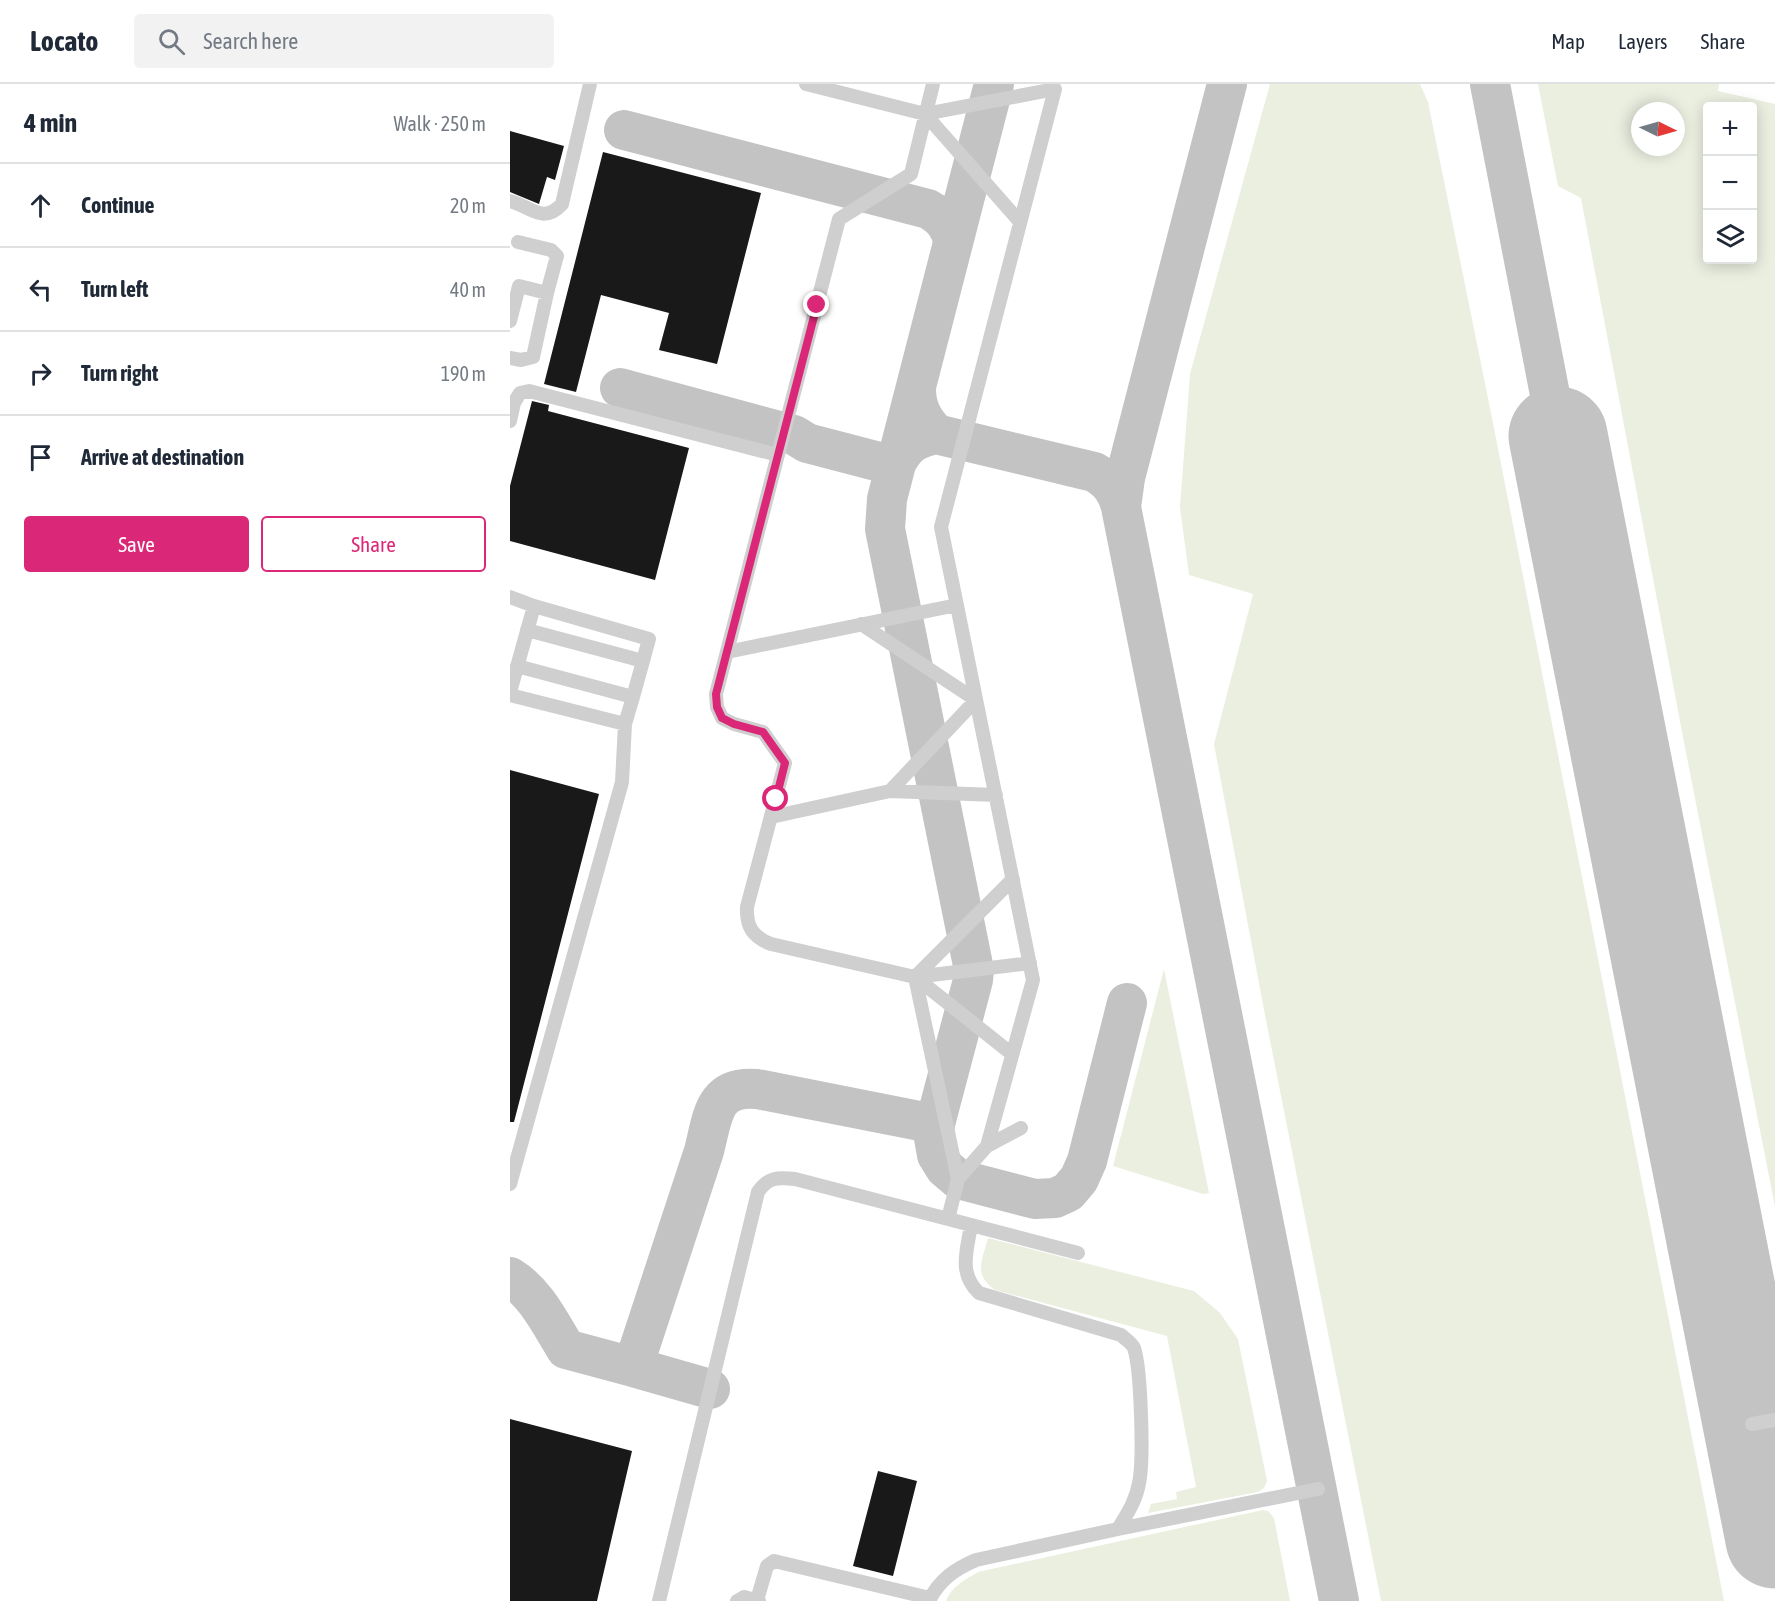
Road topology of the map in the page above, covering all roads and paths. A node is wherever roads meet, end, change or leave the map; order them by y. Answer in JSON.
{"nodes":[{"id":1,"x":590,"y":84,"type":"edge"},
{"id":2,"x":806,"y":84,"type":"edge"},
{"id":3,"x":933,"y":84,"type":"edge"},
{"id":4,"x":925,"y":114,"type":"junction"},
{"id":5,"x":510,"y":201,"type":"edge"},
{"id":6,"x":1020,"y":222,"type":"junction"},
{"id":7,"x":518,"y":242,"type":"dead end"},
{"id":8,"x":514,"y":284,"type":"edge"},
{"id":9,"x":547,"y":293,"type":"junction"},
{"id":10,"x":510,"y":321,"type":"edge"},
{"id":11,"x":510,"y":358,"type":"edge"},
{"id":12,"x":510,"y":421,"type":"edge"},
{"id":13,"x":778,"y":455,"type":"junction"},
{"id":14,"x":510,"y":597,"type":"edge"},
{"id":15,"x":957,"y":605,"type":"junction"},
{"id":16,"x":534,"y":606,"type":"junction"},
{"id":17,"x":861,"y":624,"type":"junction"},
{"id":18,"x":527,"y":630,"type":"junction"},
{"id":19,"x":727,"y":652,"type":"junction"},
{"id":20,"x":643,"y":661,"type":"junction"},
{"id":21,"x":517,"y":666,"type":"junction"},
{"id":22,"x":510,"y":693,"type":"edge"},
{"id":23,"x":633,"y":697,"type":"junction"},
{"id":24,"x":976,"y":700,"type":"junction"},
{"id":25,"x":626,"y":724,"type":"junction"},
{"id":26,"x":890,"y":791,"type":"junction"},
{"id":27,"x":996,"y":795,"type":"junction"},
{"id":28,"x":771,"y":817,"type":"junction"},
{"id":29,"x":1013,"y":879,"type":"junction"},
{"id":30,"x":1030,"y":963,"type":"junction"},
{"id":31,"x":915,"y":978,"type":"junction"},
{"id":32,"x":1012,"y":1054,"type":"junction"},
{"id":33,"x":1021,"y":1128,"type":"dead end"},
{"id":34,"x":987,"y":1146,"type":"junction"},
{"id":35,"x":958,"y":1179,"type":"junction"},
{"id":36,"x":510,"y":1184,"type":"edge"},
{"id":37,"x":948,"y":1219,"type":"junction"},
{"id":38,"x":971,"y":1225,"type":"junction"},
{"id":39,"x":1078,"y":1253,"type":"dead end"},
{"id":40,"x":1775,"y":1420,"type":"edge"},
{"id":41,"x":1752,"y":1424,"type":"dead end"},
{"id":42,"x":1318,"y":1489,"type":"dead end"},
{"id":43,"x":1118,"y":1529,"type":"junction"},
{"id":44,"x":929,"y":1600,"type":"edge"},
{"id":45,"x":659,"y":1601,"type":"edge"},
{"id":46,"x":737,"y":1601,"type":"edge"},
{"id":47,"x":758,"y":1601,"type":"edge"}],
"edges":[{"from":1,"to":5,"type":"lane"},
{"from":2,"to":4,"type":"lane"},
{"from":3,"to":4,"type":"lane"},
{"from":4,"to":6,"type":"lane"},
{"from":4,"to":6,"type":"lane"},
{"from":4,"to":13,"type":"lane"},
{"from":6,"to":15,"type":"lane"},
{"from":7,"to":9,"type":"lane"},
{"from":8,"to":9,"type":"lane"},
{"from":8,"to":10,"type":"lane"},
{"from":9,"to":11,"type":"lane"},
{"from":12,"to":13,"type":"lane"},
{"from":13,"to":19,"type":"lane"},
{"from":14,"to":16,"type":"lane"},
{"from":15,"to":17,"type":"lane"},
{"from":15,"to":24,"type":"lane"},
{"from":16,"to":18,"type":"lane"},
{"from":16,"to":20,"type":"lane"},
{"from":17,"to":19,"type":"lane"},
{"from":17,"to":24,"type":"lane"},
{"from":18,"to":20,"type":"lane"},
{"from":18,"to":21,"type":"lane"},
{"from":19,"to":28,"type":"lane"},
{"from":20,"to":23,"type":"lane"},
{"from":21,"to":22,"type":"lane"},
{"from":21,"to":23,"type":"lane"},
{"from":22,"to":25,"type":"lane"},
{"from":23,"to":25,"type":"lane"},
{"from":24,"to":26,"type":"lane"},
{"from":24,"to":27,"type":"lane"},
{"from":25,"to":36,"type":"lane"},
{"from":26,"to":27,"type":"lane"},
{"from":26,"to":28,"type":"lane"},
{"from":27,"to":29,"type":"lane"},
{"from":28,"to":31,"type":"lane"},
{"from":29,"to":30,"type":"lane"},
{"from":29,"to":31,"type":"lane"},
{"from":30,"to":31,"type":"lane"},
{"from":30,"to":32,"type":"lane"},
{"from":31,"to":32,"type":"lane"},
{"from":31,"to":35,"type":"lane"},
{"from":32,"to":34,"type":"lane"},
{"from":33,"to":34,"type":"lane"},
{"from":34,"to":35,"type":"lane"},
{"from":35,"to":37,"type":"lane"},
{"from":37,"to":38,"type":"lane"},
{"from":37,"to":45,"type":"lane"},
{"from":38,"to":39,"type":"lane"},
{"from":38,"to":43,"type":"lane"},
{"from":40,"to":41,"type":"lane"},
{"from":42,"to":43,"type":"lane"},
{"from":43,"to":44,"type":"lane"},
{"from":44,"to":47,"type":"lane"},
{"from":46,"to":47,"type":"lane"}]}
